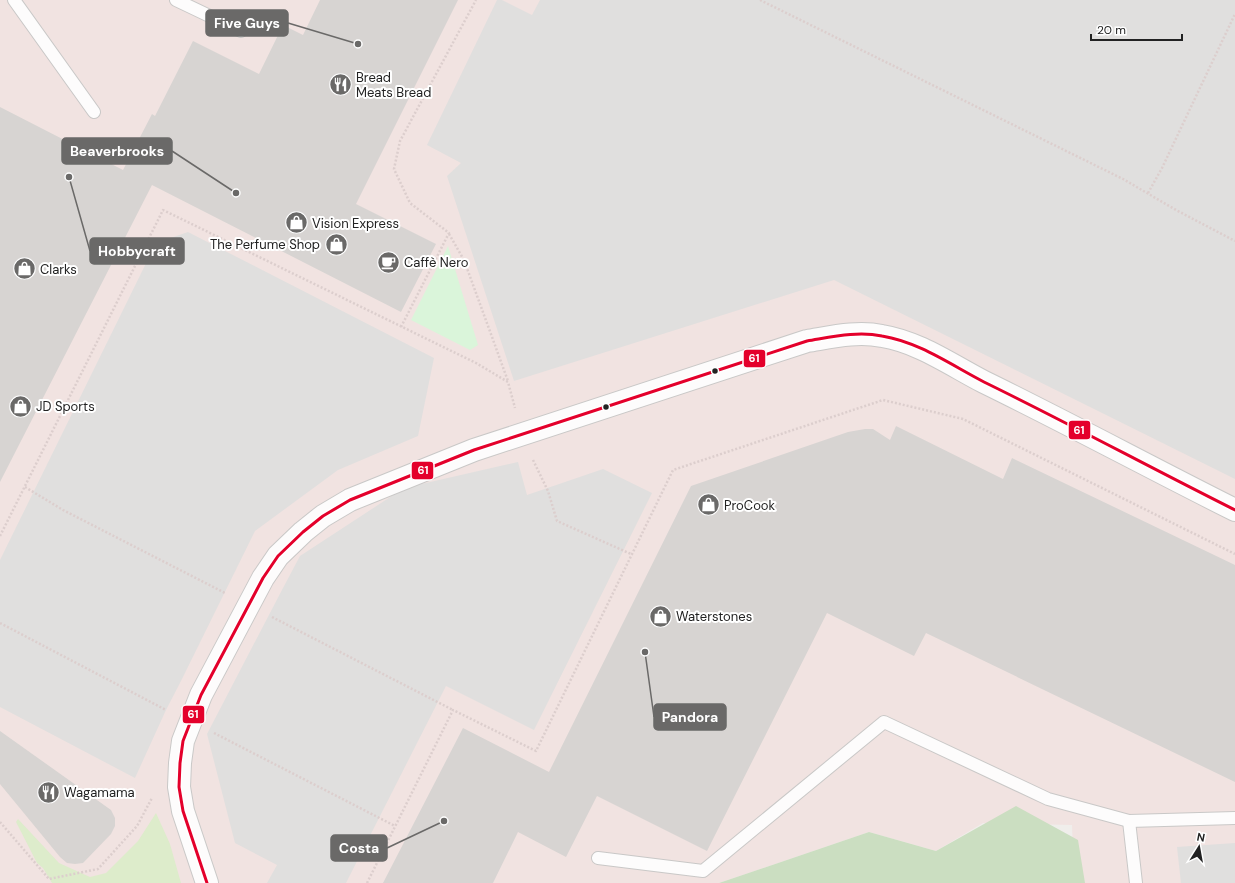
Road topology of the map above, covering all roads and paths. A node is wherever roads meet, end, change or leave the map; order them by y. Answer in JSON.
{"nodes":[{"id":1,"x":14,"y":0,"type":"edge"},
{"id":2,"x":176,"y":0,"type":"edge"},
{"id":3,"x":476,"y":0,"type":"edge"},
{"id":4,"x":760,"y":0,"type":"edge"},
{"id":5,"x":1235,"y":14,"type":"edge"},
{"id":6,"x":241,"y":31,"type":"dead end"},
{"id":7,"x":94,"y":112,"type":"dead end"},
{"id":8,"x":1148,"y":193,"type":"junction"},
{"id":9,"x":449,"y":233,"type":"junction"},
{"id":10,"x":1235,"y":241,"type":"edge"},
{"id":11,"x":400,"y":327,"type":"junction"},
{"id":12,"x":508,"y":382,"type":"junction"},
{"id":13,"x":521,"y":435,"type":"junction"},
{"id":14,"x":1235,"y":510,"type":"edge"},
{"id":15,"x":0,"y":536,"type":"edge"},
{"id":16,"x":631,"y":554,"type":"junction"},
{"id":17,"x":1235,"y":554,"type":"edge"},
{"id":18,"x":166,"y":710,"type":"dead end"},
{"id":19,"x":165,"y":717,"type":"dead end"},
{"id":20,"x":154,"y":795,"type":"dead end"},
{"id":21,"x":1235,"y":818,"type":"edge"},
{"id":22,"x":1129,"y":821,"type":"junction"},
{"id":23,"x":0,"y":822,"type":"edge"},
{"id":24,"x":598,"y":858,"type":"dead end"},
{"id":25,"x":49,"y":879,"type":"junction"},
{"id":26,"x":50,"y":883,"type":"edge"},
{"id":27,"x":207,"y":883,"type":"edge"},
{"id":28,"x":367,"y":883,"type":"edge"},
{"id":29,"x":1136,"y":883,"type":"edge"}],
"edges":[{"from":1,"to":7,"type":"lane"},
{"from":2,"to":6,"type":"lane"},
{"from":3,"to":9,"type":"path"},
{"from":4,"to":8,"type":"path"},
{"from":5,"to":8,"type":"path"},
{"from":8,"to":10,"type":"path"},
{"from":9,"to":11,"type":"path"},
{"from":9,"to":12,"type":"path"},
{"from":11,"to":12,"type":"path"},
{"from":11,"to":15,"type":"path"},
{"from":12,"to":13,"type":"path"},
{"from":13,"to":14,"type":"street"},
{"from":13,"to":16,"type":"path"},
{"from":13,"to":27,"type":"street"},
{"from":16,"to":17,"type":"path"},
{"from":16,"to":28,"type":"path"},
{"from":18,"to":19,"type":"path"},
{"from":20,"to":25,"type":"path"},
{"from":21,"to":22,"type":"lane"},
{"from":22,"to":24,"type":"lane"},
{"from":22,"to":29,"type":"lane"},
{"from":23,"to":25,"type":"path"},
{"from":25,"to":26,"type":"path"}]}
